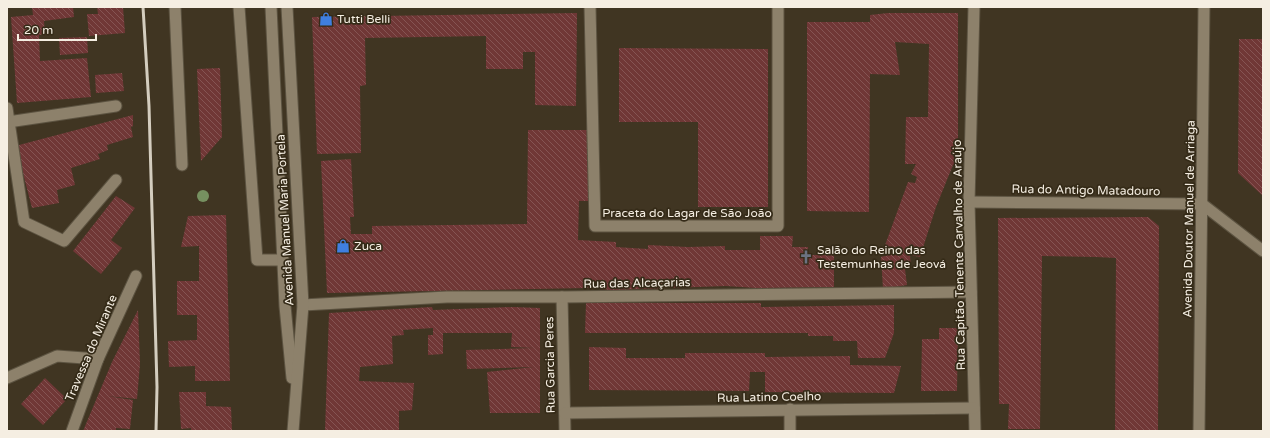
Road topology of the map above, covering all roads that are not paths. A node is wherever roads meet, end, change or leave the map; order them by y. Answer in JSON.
{"nodes":[{"id":1,"x":175,"y":7,"type":"edge"},
{"id":2,"x":240,"y":7,"type":"edge"},
{"id":3,"x":271,"y":7,"type":"edge"},
{"id":4,"x":287,"y":7,"type":"edge"},
{"id":5,"x":590,"y":7,"type":"edge"},
{"id":6,"x":778,"y":7,"type":"edge"},
{"id":7,"x":974,"y":7,"type":"edge"},
{"id":8,"x":1204,"y":7,"type":"edge"},
{"id":9,"x":116,"y":106,"type":"dead end"},
{"id":10,"x":7,"y":108,"type":"edge"},
{"id":11,"x":8,"y":122,"type":"junction"},
{"id":12,"x":182,"y":165,"type":"dead end"},
{"id":13,"x":116,"y":180,"type":"dead end"},
{"id":14,"x":969,"y":202,"type":"junction"},
{"id":15,"x":1202,"y":204,"type":"junction"},
{"id":16,"x":1263,"y":251,"type":"edge"},
{"id":17,"x":283,"y":260,"type":"junction"},
{"id":18,"x":136,"y":276,"type":"dead end"},
{"id":19,"x":971,"y":292,"type":"junction"},
{"id":20,"x":562,"y":298,"type":"junction"},
{"id":21,"x":303,"y":305,"type":"junction"},
{"id":22,"x":98,"y":359,"type":"junction"},
{"id":23,"x":7,"y":378,"type":"edge"},
{"id":24,"x":294,"y":397,"type":"junction"},
{"id":25,"x":974,"y":408,"type":"junction"},
{"id":26,"x":790,"y":409,"type":"junction"},
{"id":27,"x":565,"y":413,"type":"junction"},
{"id":28,"x":72,"y":431,"type":"edge"},
{"id":29,"x":293,"y":431,"type":"edge"},
{"id":30,"x":564,"y":431,"type":"edge"},
{"id":31,"x":790,"y":431,"type":"edge"},
{"id":32,"x":974,"y":431,"type":"edge"},
{"id":33,"x":1199,"y":431,"type":"edge"}],
"edges":[{"from":1,"to":12,"type":"street"},
{"from":2,"to":17,"type":"street"},
{"from":3,"to":17,"type":"street"},
{"from":4,"to":21,"type":"street","name":"Avenida Manuel Maria Portela"},
{"from":5,"to":6,"type":"street","name":"Praceta do Lagar de São João"},
{"from":7,"to":14,"type":"street","name":"Rua Capitão Tenente Carvalho de Araújo"},
{"from":8,"to":15,"type":"street","name":"Avenida Doutor Manuel de Arriaga"},
{"from":9,"to":11,"type":"street"},
{"from":10,"to":11,"type":"street"},
{"from":11,"to":13,"type":"street"},
{"from":14,"to":15,"type":"street","name":"Rua do Antigo Matadouro"},
{"from":14,"to":19,"type":"street","name":"Rua Capitão Tenente Carvalho de Araújo"},
{"from":15,"to":16,"type":"street"},
{"from":15,"to":33,"type":"street","name":"Avenida Doutor Manuel de Arriaga"},
{"from":17,"to":24,"type":"street"},
{"from":18,"to":22,"type":"street","name":"Travessa do Mirante"},
{"from":19,"to":20,"type":"street","name":"Rua das Alcaçarias"},
{"from":19,"to":25,"type":"street","name":"Rua Capitão Tenente Carvalho de Araújo"},
{"from":20,"to":21,"type":"street","name":"Rua das Alcaçarias"},
{"from":20,"to":27,"type":"street","name":"Rua Garcia Peres"},
{"from":21,"to":24,"type":"street","name":"Avenida Manuel Maria Portela"},
{"from":22,"to":23,"type":"street"},
{"from":22,"to":28,"type":"street","name":"Travessa do Mirante"},
{"from":24,"to":29,"type":"street","name":"Avenida Manuel Maria Portela"},
{"from":25,"to":26,"type":"street","name":"Rua Latino Coelho"},
{"from":25,"to":32,"type":"street","name":"Rua Capitão Tenente Carvalho de Araújo"},
{"from":26,"to":27,"type":"street","name":"Rua Latino Coelho"},
{"from":26,"to":31,"type":"street"},
{"from":27,"to":30,"type":"street","name":"Rua Garcia Peres"}]}
